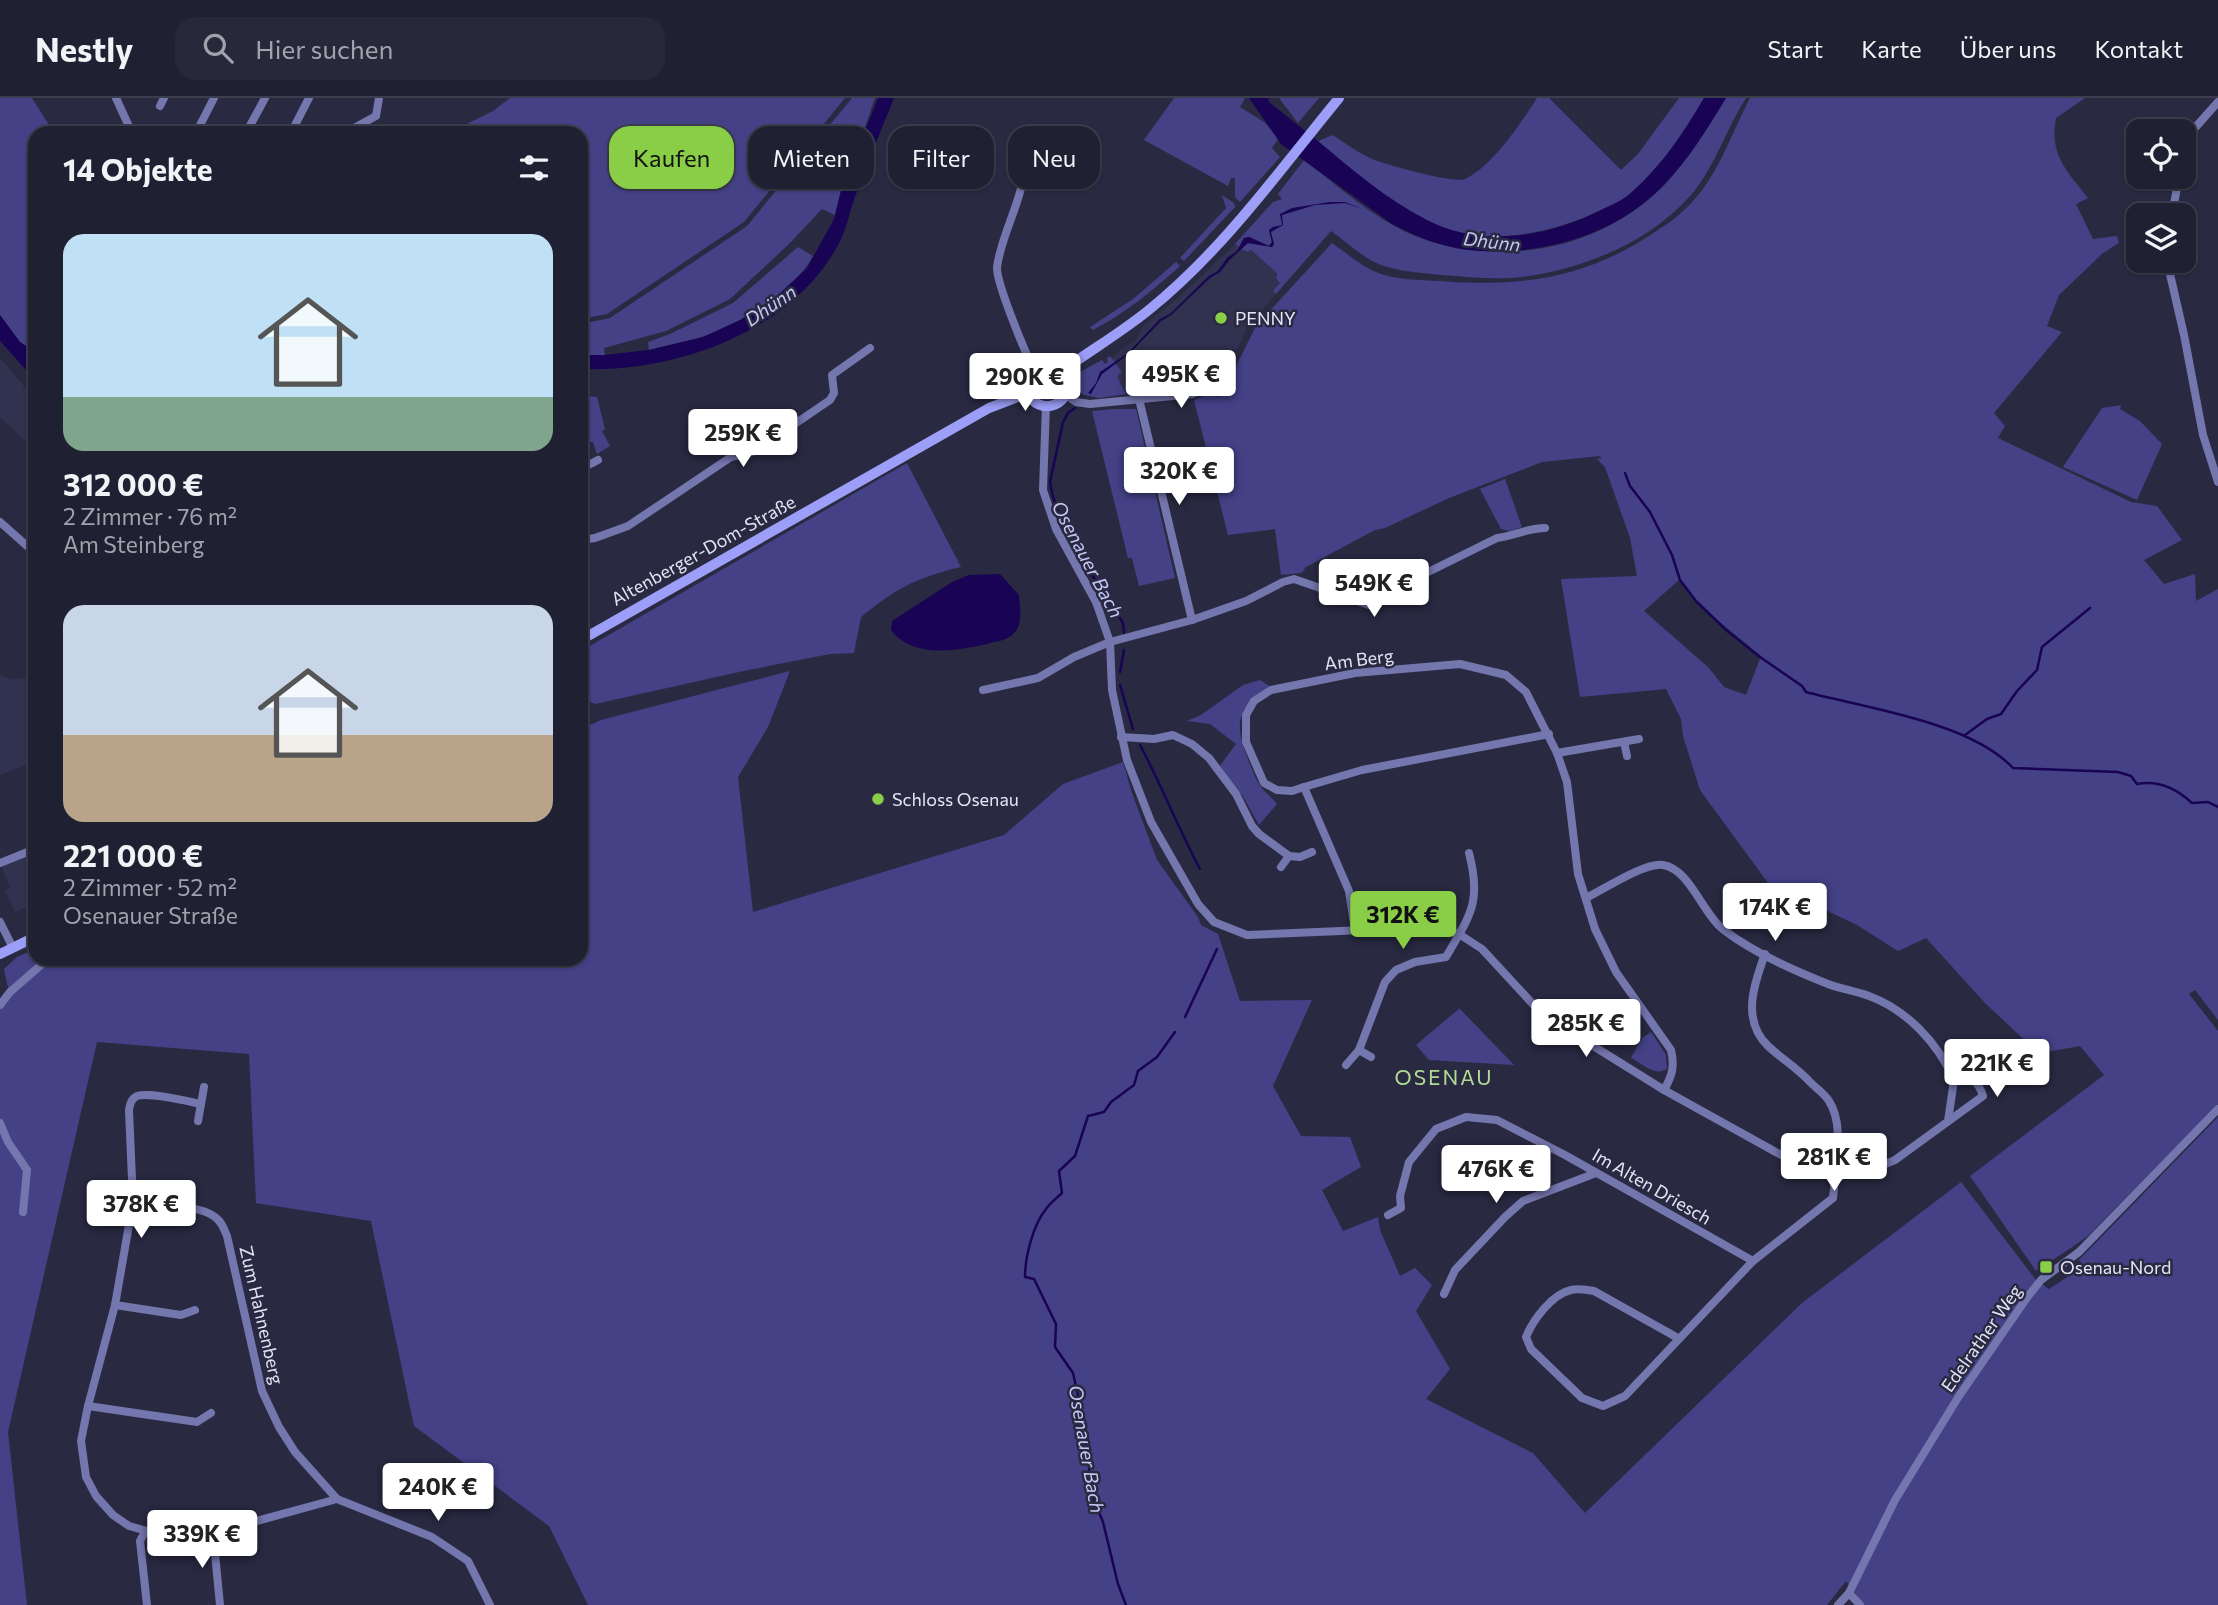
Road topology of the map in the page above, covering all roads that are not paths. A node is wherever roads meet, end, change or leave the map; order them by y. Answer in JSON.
{"nodes":[{"id":1,"x":116,"y":98,"type":"edge"},
{"id":2,"x":214,"y":98,"type":"edge"},
{"id":3,"x":265,"y":98,"type":"edge"},
{"id":4,"x":309,"y":98,"type":"edge"},
{"id":5,"x":380,"y":98,"type":"edge"},
{"id":6,"x":1339,"y":98,"type":"edge"},
{"id":7,"x":2218,"y":102,"type":"edge"},
{"id":8,"x":129,"y":126,"type":"edge"},
{"id":9,"x":200,"y":126,"type":"edge"},
{"id":10,"x":250,"y":126,"type":"edge"},
{"id":11,"x":295,"y":126,"type":"edge"},
{"id":12,"x":358,"y":126,"type":"edge"},
{"id":13,"x":2196,"y":128,"type":"edge"},
{"id":14,"x":1021,"y":189,"type":"edge"},
{"id":15,"x":2170,"y":273,"type":"edge"},
{"id":16,"x":870,"y":348,"type":"dead end"},
{"id":17,"x":1034,"y":369,"type":"junction"},
{"id":18,"x":1062,"y":371,"type":"junction"},
{"id":19,"x":1213,"y":384,"type":"dead end"},
{"id":20,"x":1028,"y":393,"type":"junction"},
{"id":21,"x":1065,"y":395,"type":"junction"},
{"id":22,"x":1139,"y":399,"type":"junction"},
{"id":23,"x":1046,"y":405,"type":"junction"},
{"id":24,"x":598,"y":460,"type":"dead end"},
{"id":25,"x":588,"y":465,"type":"edge"},
{"id":26,"x":2218,"y":482,"type":"edge"},
{"id":27,"x":0,"y":522,"type":"edge"},
{"id":28,"x":1545,"y":528,"type":"dead end"},
{"id":29,"x":588,"y":539,"type":"edge"},
{"id":30,"x":28,"y":547,"type":"edge"},
{"id":31,"x":1192,"y":621,"type":"junction"},
{"id":32,"x":588,"y":635,"type":"edge"},
{"id":33,"x":1110,"y":642,"type":"junction"},
{"id":34,"x":983,"y":690,"type":"dead end"},
{"id":35,"x":1549,"y":734,"type":"junction"},
{"id":36,"x":1121,"y":737,"type":"junction"},
{"id":37,"x":1639,"y":739,"type":"dead end"},
{"id":38,"x":1624,"y":742,"type":"junction"},
{"id":39,"x":1558,"y":753,"type":"junction"},
{"id":40,"x":1627,"y":756,"type":"dead end"},
{"id":41,"x":1304,"y":787,"type":"junction"},
{"id":42,"x":28,"y":852,"type":"edge"},
{"id":43,"x":1312,"y":852,"type":"dead end"},
{"id":44,"x":1469,"y":853,"type":"dead end"},
{"id":45,"x":1289,"y":856,"type":"junction"},
{"id":46,"x":0,"y":863,"type":"edge"},
{"id":47,"x":1281,"y":867,"type":"dead end"},
{"id":48,"x":1586,"y":898,"type":"junction"},
{"id":49,"x":0,"y":922,"type":"edge"},
{"id":50,"x":1355,"y":931,"type":"junction"},
{"id":51,"x":1458,"y":934,"type":"junction"},
{"id":52,"x":28,"y":940,"type":"edge"},
{"id":53,"x":13,"y":948,"type":"junction"},
{"id":54,"x":0,"y":954,"type":"edge"},
{"id":55,"x":1765,"y":954,"type":"junction"},
{"id":56,"x":40,"y":966,"type":"edge"},
{"id":57,"x":0,"y":1005,"type":"edge"},
{"id":58,"x":1359,"y":1050,"type":"junction"},
{"id":59,"x":1371,"y":1057,"type":"dead end"},
{"id":60,"x":1346,"y":1065,"type":"dead end"},
{"id":61,"x":1954,"y":1080,"type":"junction"},
{"id":62,"x":204,"y":1087,"type":"dead end"},
{"id":63,"x":1664,"y":1090,"type":"junction"},
{"id":64,"x":201,"y":1104,"type":"junction"},
{"id":65,"x":2218,"y":1109,"type":"edge"},
{"id":66,"x":198,"y":1121,"type":"dead end"},
{"id":67,"x":1948,"y":1121,"type":"junction"},
{"id":68,"x":0,"y":1123,"type":"edge"},
{"id":69,"x":1835,"y":1172,"type":"junction"},
{"id":70,"x":1596,"y":1173,"type":"junction"},
{"id":71,"x":133,"y":1202,"type":"junction"},
{"id":72,"x":23,"y":1212,"type":"dead end"},
{"id":73,"x":1388,"y":1215,"type":"dead end"},
{"id":74,"x":1753,"y":1261,"type":"junction"},
{"id":75,"x":1444,"y":1294,"type":"dead end"},
{"id":76,"x":115,"y":1305,"type":"junction"},
{"id":77,"x":195,"y":1310,"type":"dead end"},
{"id":78,"x":1678,"y":1338,"type":"junction"},
{"id":79,"x":88,"y":1406,"type":"junction"},
{"id":80,"x":211,"y":1413,"type":"dead end"},
{"id":81,"x":337,"y":1499,"type":"junction"},
{"id":82,"x":145,"y":1532,"type":"junction"},
{"id":83,"x":213,"y":1533,"type":"junction"},
{"id":84,"x":1849,"y":1593,"type":"junction"},
{"id":85,"x":147,"y":1605,"type":"edge"},
{"id":86,"x":220,"y":1605,"type":"edge"},
{"id":87,"x":491,"y":1605,"type":"edge"},
{"id":88,"x":1838,"y":1605,"type":"edge"},
{"id":89,"x":1860,"y":1605,"type":"edge"}],
"edges":[{"from":1,"to":8,"type":"street"},
{"from":2,"to":9,"type":"street"},
{"from":3,"to":10,"type":"street"},
{"from":4,"to":11,"type":"street"},
{"from":5,"to":12,"type":"street"},
{"from":6,"to":18,"type":"main road"},
{"from":7,"to":13,"type":"street"},
{"from":14,"to":17,"type":"street"},
{"from":15,"to":26,"type":"street"},
{"from":16,"to":29,"type":"street"},
{"from":17,"to":18,"type":"main road"},
{"from":17,"to":20,"type":"main road"},
{"from":18,"to":21,"type":"main road"},
{"from":19,"to":22,"type":"street"},
{"from":20,"to":23,"type":"main road"},
{"from":20,"to":32,"type":"main road","name":"Altenberger-Dom-Straße"},
{"from":21,"to":22,"type":"street"},
{"from":21,"to":23,"type":"main road"},
{"from":22,"to":31,"type":"street"},
{"from":23,"to":33,"type":"street"},
{"from":24,"to":25,"type":"street"},
{"from":27,"to":30,"type":"street"},
{"from":28,"to":31,"type":"street"},
{"from":31,"to":33,"type":"street"},
{"from":33,"to":34,"type":"street"},
{"from":33,"to":36,"type":"street"},
{"from":35,"to":39,"type":"street","name":"Am Berg"},
{"from":35,"to":41,"type":"street","name":"Am Berg"},
{"from":35,"to":41,"type":"street","name":"Am Berg"},
{"from":36,"to":45,"type":"street"},
{"from":36,"to":50,"type":"street"},
{"from":37,"to":38,"type":"street"},
{"from":38,"to":39,"type":"street"},
{"from":38,"to":40,"type":"street"},
{"from":39,"to":48,"type":"street","name":"Am Berg"},
{"from":41,"to":50,"type":"street"},
{"from":42,"to":46,"type":"street"},
{"from":43,"to":45,"type":"street"},
{"from":44,"to":51,"type":"street"},
{"from":45,"to":47,"type":"street"},
{"from":48,"to":55,"type":"street"},
{"from":48,"to":63,"type":"street","name":"Am Berg"},
{"from":49,"to":53,"type":"street"},
{"from":50,"to":51,"type":"street"},
{"from":51,"to":58,"type":"street"},
{"from":51,"to":63,"type":"street"},
{"from":52,"to":53,"type":"main road"},
{"from":53,"to":54,"type":"main road"},
{"from":55,"to":61,"type":"street"},
{"from":55,"to":69,"type":"street"},
{"from":56,"to":57,"type":"street"},
{"from":58,"to":59,"type":"street"},
{"from":58,"to":60,"type":"street"},
{"from":61,"to":67,"type":"street"},
{"from":61,"to":67,"type":"street"},
{"from":62,"to":64,"type":"street"},
{"from":63,"to":69,"type":"street"},
{"from":64,"to":66,"type":"street"},
{"from":64,"to":71,"type":"street"},
{"from":65,"to":84,"type":"street","name":"Edelrather Weg"},
{"from":67,"to":69,"type":"street"},
{"from":68,"to":72,"type":"street"},
{"from":69,"to":74,"type":"street"},
{"from":70,"to":73,"type":"street","name":"Im Alten Driesch"},
{"from":70,"to":74,"type":"street","name":"Im Alten Driesch"},
{"from":70,"to":75,"type":"street"},
{"from":71,"to":76,"type":"street"},
{"from":71,"to":81,"type":"street","name":"Zum Hahnenberg"},
{"from":74,"to":78,"type":"street"},
{"from":76,"to":77,"type":"street"},
{"from":76,"to":79,"type":"street"},
{"from":78,"to":78,"type":"street"},
{"from":79,"to":80,"type":"street"},
{"from":79,"to":82,"type":"street"},
{"from":81,"to":83,"type":"street"},
{"from":81,"to":87,"type":"street","name":"Zum Hahnenberg"},
{"from":82,"to":83,"type":"street"},
{"from":82,"to":85,"type":"street"},
{"from":83,"to":86,"type":"street"},
{"from":84,"to":88,"type":"street","name":"Edelrather Weg"},
{"from":84,"to":89,"type":"street"}]}
